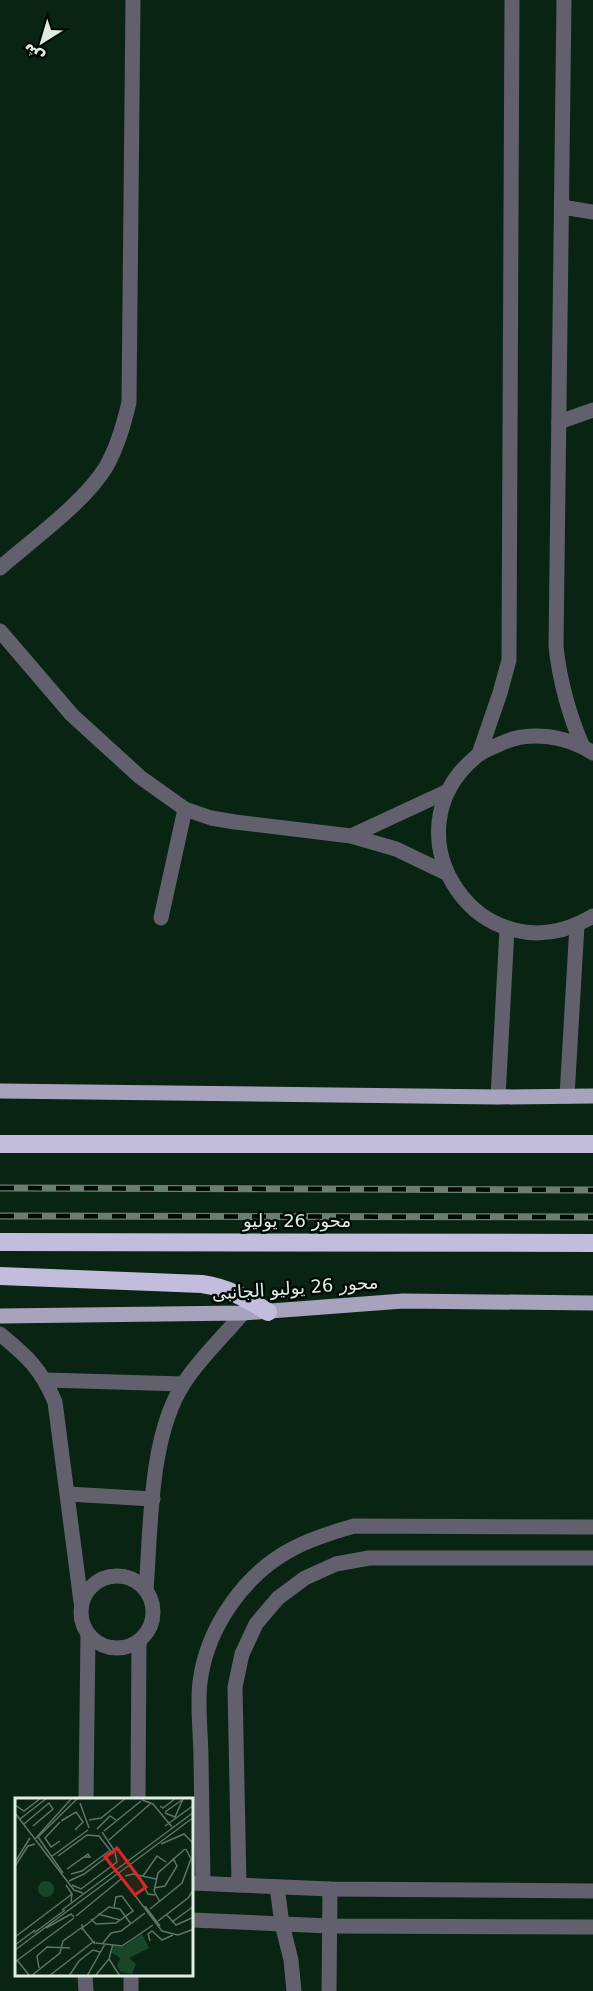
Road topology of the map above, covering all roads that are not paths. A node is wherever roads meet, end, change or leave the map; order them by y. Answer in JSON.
{"nodes":[{"id":1,"x":132,"y":0,"type":"edge"},
{"id":2,"x":512,"y":0,"type":"edge"},
{"id":3,"x":564,"y":0,"type":"edge"},
{"id":4,"x":562,"y":207,"type":"junction"},
{"id":5,"x":593,"y":212,"type":"edge"},
{"id":6,"x":593,"y":410,"type":"edge"},
{"id":7,"x":559,"y":422,"type":"junction"},
{"id":8,"x":0,"y":568,"type":"edge"},
{"id":9,"x":0,"y":631,"type":"edge"},
{"id":10,"x":588,"y":750,"type":"edge"},
{"id":11,"x":479,"y":754,"type":"junction"},
{"id":12,"x":448,"y":791,"type":"junction"},
{"id":13,"x":185,"y":809,"type":"junction"},
{"id":14,"x":351,"y":836,"type":"junction"},
{"id":15,"x":446,"y":873,"type":"junction"},
{"id":16,"x":593,"y":916,"type":"edge"},
{"id":17,"x":161,"y":918,"type":"dead end"},
{"id":18,"x":577,"y":925,"type":"junction"},
{"id":19,"x":507,"y":929,"type":"junction"},
{"id":20,"x":0,"y":1091,"type":"edge"},
{"id":21,"x":567,"y":1096,"type":"junction"},
{"id":22,"x":593,"y":1096,"type":"edge"},
{"id":23,"x":498,"y":1097,"type":"junction"},
{"id":24,"x":0,"y":1144,"type":"edge"},
{"id":25,"x":593,"y":1144,"type":"edge"},
{"id":26,"x":0,"y":1242,"type":"edge"},
{"id":27,"x":593,"y":1243,"type":"edge"},
{"id":28,"x":0,"y":1276,"type":"edge"},
{"id":29,"x":593,"y":1303,"type":"edge"},
{"id":30,"x":268,"y":1312,"type":"junction"},
{"id":31,"x":243,"y":1313,"type":"junction"},
{"id":32,"x":0,"y":1316,"type":"edge"},
{"id":33,"x":0,"y":1334,"type":"edge"},
{"id":34,"x":46,"y":1380,"type":"junction"},
{"id":35,"x":183,"y":1384,"type":"junction"},
{"id":36,"x":68,"y":1494,"type":"junction"},
{"id":37,"x":153,"y":1499,"type":"junction"},
{"id":38,"x":593,"y":1527,"type":"edge"},
{"id":39,"x":593,"y":1558,"type":"edge"},
{"id":40,"x":146,"y":1590,"type":"junction"},
{"id":41,"x":81,"y":1602,"type":"junction"},
{"id":42,"x":88,"y":1634,"type":"junction"},
{"id":43,"x":139,"y":1641,"type":"junction"},
{"id":44,"x":86,"y":1798,"type":"edge"},
{"id":45,"x":138,"y":1798,"type":"edge"},
{"id":46,"x":197,"y":1883,"type":"edge"},
{"id":47,"x":238,"y":1885,"type":"junction"},
{"id":48,"x":277,"y":1887,"type":"junction"},
{"id":49,"x":330,"y":1889,"type":"junction"},
{"id":50,"x":593,"y":1891,"type":"edge"},
{"id":51,"x":194,"y":1920,"type":"edge"},
{"id":52,"x":282,"y":1924,"type":"junction"},
{"id":53,"x":330,"y":1926,"type":"junction"},
{"id":54,"x":593,"y":1927,"type":"edge"},
{"id":55,"x":85,"y":1976,"type":"edge"},
{"id":56,"x":86,"y":1991,"type":"edge"},
{"id":57,"x":294,"y":1991,"type":"edge"},
{"id":58,"x":329,"y":1991,"type":"edge"}],
"edges":[{"from":1,"to":8,"type":"street"},
{"from":2,"to":11,"type":"street"},
{"from":3,"to":4,"type":"street"},
{"from":4,"to":5,"type":"street"},
{"from":4,"to":7,"type":"street"},
{"from":6,"to":7,"type":"street"},
{"from":7,"to":10,"type":"street"},
{"from":9,"to":13,"type":"street"},
{"from":10,"to":11,"type":"street"},
{"from":11,"to":12,"type":"street"},
{"from":12,"to":14,"type":"street"},
{"from":12,"to":15,"type":"street"},
{"from":13,"to":14,"type":"street"},
{"from":13,"to":17,"type":"street"},
{"from":14,"to":15,"type":"street"},
{"from":15,"to":19,"type":"street"},
{"from":16,"to":18,"type":"street"},
{"from":18,"to":19,"type":"street"},
{"from":18,"to":21,"type":"street"},
{"from":19,"to":23,"type":"street"},
{"from":20,"to":23,"type":"main road"},
{"from":21,"to":22,"type":"main road"},
{"from":21,"to":23,"type":"main road"},
{"from":24,"to":25,"type":"highway"},
{"from":26,"to":27,"type":"highway","name":"محور 26 يوليو"},
{"from":28,"to":30,"type":"highway"},
{"from":29,"to":30,"type":"main road","name":"محور 26 يوليو الجانبى"},
{"from":30,"to":31,"type":"main road","name":"محور 26 يوليو الجانبى"},
{"from":31,"to":32,"type":"main road","name":"محور 26 يوليو الجانبى"},
{"from":31,"to":35,"type":"street"},
{"from":33,"to":34,"type":"street"},
{"from":34,"to":35,"type":"street"},
{"from":34,"to":36,"type":"street"},
{"from":35,"to":37,"type":"street"},
{"from":36,"to":37,"type":"street"},
{"from":36,"to":41,"type":"street"},
{"from":37,"to":40,"type":"street"},
{"from":38,"to":46,"type":"street"},
{"from":39,"to":47,"type":"street"},
{"from":40,"to":41,"type":"street"},
{"from":40,"to":43,"type":"street"},
{"from":41,"to":42,"type":"street"},
{"from":42,"to":43,"type":"street"},
{"from":42,"to":44,"type":"street"},
{"from":43,"to":45,"type":"street"},
{"from":46,"to":47,"type":"street"},
{"from":47,"to":48,"type":"street"},
{"from":48,"to":49,"type":"street"},
{"from":48,"to":52,"type":"street"},
{"from":49,"to":50,"type":"street"},
{"from":49,"to":53,"type":"street"},
{"from":51,"to":52,"type":"street"},
{"from":52,"to":53,"type":"street"},
{"from":52,"to":57,"type":"street"},
{"from":53,"to":54,"type":"street"},
{"from":53,"to":58,"type":"street"},
{"from":55,"to":56,"type":"street"}]}
